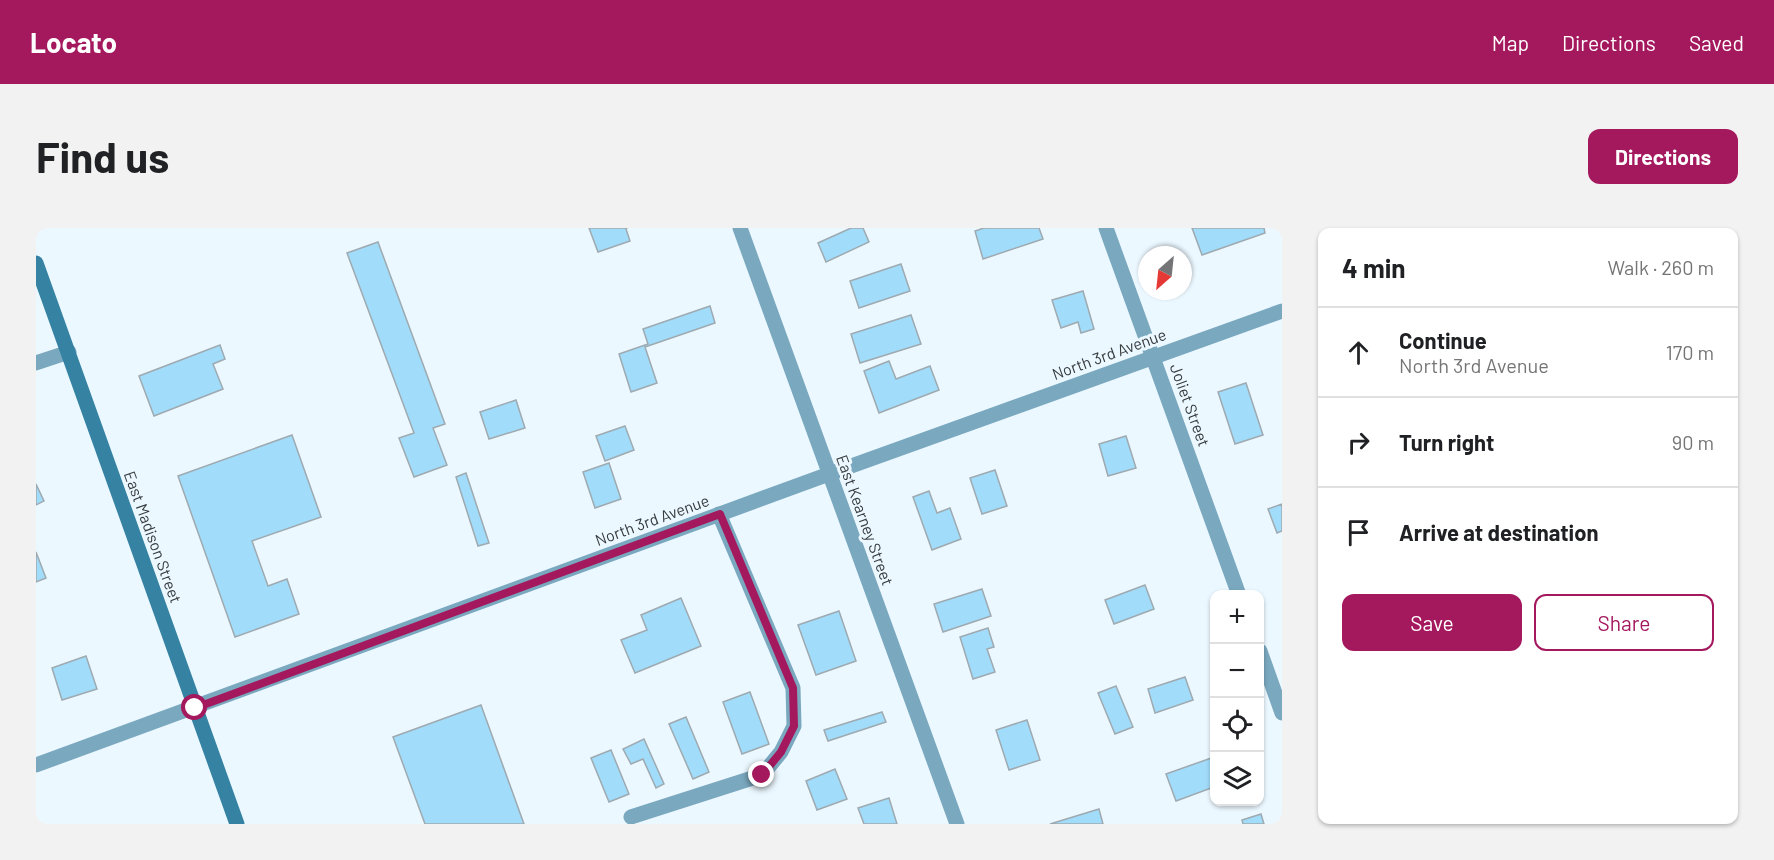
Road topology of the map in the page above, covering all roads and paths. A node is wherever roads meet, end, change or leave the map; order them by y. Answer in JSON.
{"nodes":[{"id":1,"x":740,"y":228,"type":"edge"},
{"id":2,"x":1106,"y":228,"type":"edge"},
{"id":3,"x":36,"y":262,"type":"edge"},
{"id":4,"x":1282,"y":310,"type":"edge"},
{"id":5,"x":69,"y":352,"type":"junction"},
{"id":6,"x":1153,"y":357,"type":"junction"},
{"id":7,"x":36,"y":363,"type":"edge"},
{"id":8,"x":830,"y":474,"type":"junction"},
{"id":9,"x":720,"y":514,"type":"junction"},
{"id":10,"x":1238,"y":590,"type":"edge"},
{"id":11,"x":1264,"y":662,"type":"edge"},
{"id":12,"x":195,"y":708,"type":"junction"},
{"id":13,"x":1282,"y":713,"type":"edge"},
{"id":14,"x":36,"y":765,"type":"edge"},
{"id":15,"x":631,"y":817,"type":"dead end"},
{"id":16,"x":237,"y":824,"type":"edge"},
{"id":17,"x":957,"y":824,"type":"edge"}],
"edges":[{"from":1,"to":8,"type":"street","name":"East Kearney Street"},
{"from":2,"to":6,"type":"street","name":"Joliet Street"},
{"from":3,"to":5,"type":"main road","name":"East Madison Street"},
{"from":4,"to":6,"type":"street","name":"North 3rd Avenue"},
{"from":5,"to":7,"type":"street"},
{"from":5,"to":12,"type":"main road","name":"East Madison Street"},
{"from":6,"to":8,"type":"street","name":"North 3rd Avenue"},
{"from":6,"to":10,"type":"street","name":"Joliet Street"},
{"from":8,"to":9,"type":"street","name":"North 3rd Avenue"},
{"from":8,"to":17,"type":"street","name":"East Kearney Street"},
{"from":9,"to":12,"type":"street","name":"North 3rd Avenue"},
{"from":9,"to":15,"type":"street"},
{"from":11,"to":13,"type":"street"},
{"from":12,"to":14,"type":"street","name":"North 3rd Avenue"},
{"from":12,"to":16,"type":"main road","name":"East Madison Street"}]}
